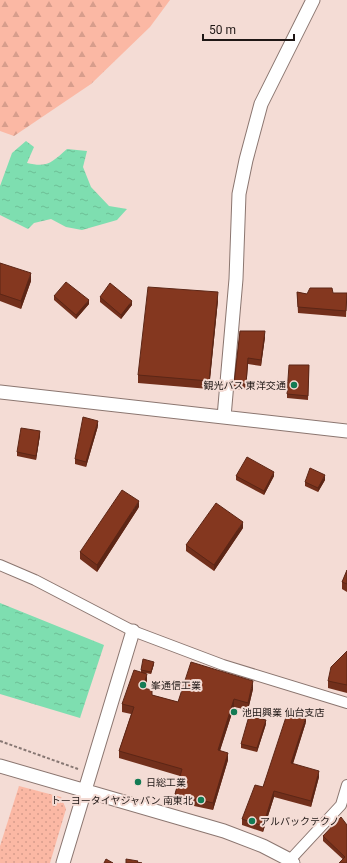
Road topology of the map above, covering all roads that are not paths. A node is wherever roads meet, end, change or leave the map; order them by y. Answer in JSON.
{"nodes":[{"id":1,"x":313,"y":0,"type":"edge"},
{"id":2,"x":0,"y":392,"type":"edge"},
{"id":3,"x":224,"y":417,"type":"junction"},
{"id":4,"x":347,"y":431,"type":"edge"},
{"id":5,"x":0,"y":565,"type":"edge"},
{"id":6,"x":133,"y":631,"type":"junction"},
{"id":7,"x":347,"y":703,"type":"edge"},
{"id":8,"x":0,"y":766,"type":"edge"},
{"id":9,"x":347,"y":785,"type":"edge"},
{"id":10,"x":85,"y":792,"type":"junction"},
{"id":11,"x":344,"y":809,"type":"edge"},
{"id":12,"x":292,"y":862,"type":"edge"},
{"id":13,"x":63,"y":863,"type":"edge"}],
"edges":[{"from":1,"to":3,"type":"street"},
{"from":2,"to":3,"type":"street"},
{"from":3,"to":4,"type":"street"},
{"from":5,"to":6,"type":"street"},
{"from":6,"to":7,"type":"street"},
{"from":6,"to":10,"type":"street"},
{"from":8,"to":10,"type":"street"},
{"from":9,"to":11,"type":"street"},
{"from":10,"to":12,"type":"street"},
{"from":10,"to":13,"type":"street"},
{"from":11,"to":12,"type":"street"}]}
